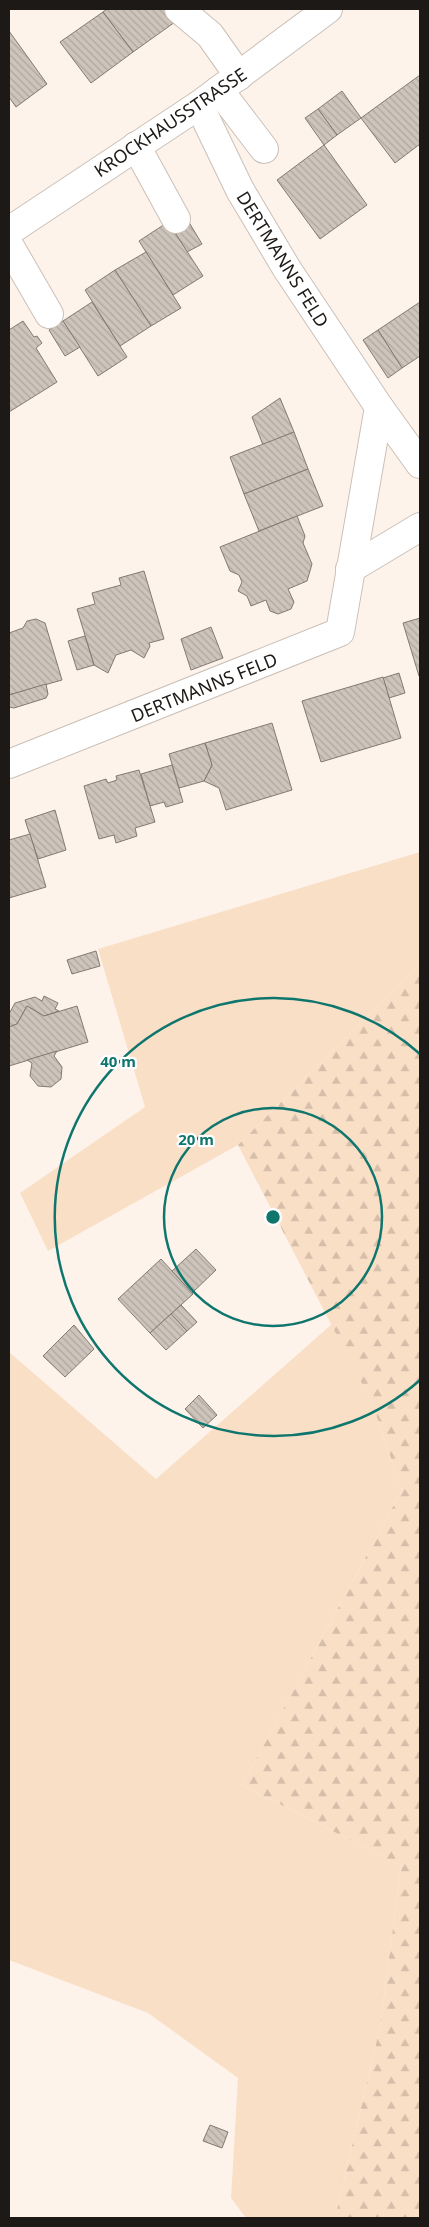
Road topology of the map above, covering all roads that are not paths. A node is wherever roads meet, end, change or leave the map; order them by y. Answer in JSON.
{"nodes":[{"id":1,"x":179,"y":9,"type":"edge"},
{"id":2,"x":198,"y":9,"type":"edge"},
{"id":3,"x":328,"y":9,"type":"edge"},
{"id":4,"x":210,"y":35,"type":"junction"},
{"id":5,"x":219,"y":90,"type":"junction"},
{"id":6,"x":136,"y":146,"type":"junction"},
{"id":7,"x":264,"y":149,"type":"dead end"},
{"id":8,"x":176,"y":219,"type":"dead end"},
{"id":9,"x":9,"y":231,"type":"edge"},
{"id":10,"x":9,"y":245,"type":"edge"},
{"id":11,"x":49,"y":314,"type":"dead end"},
{"id":12,"x":379,"y":407,"type":"junction"},
{"id":13,"x":420,"y":464,"type":"edge"},
{"id":14,"x":420,"y":527,"type":"edge"},
{"id":15,"x":350,"y":569,"type":"junction"},
{"id":16,"x":9,"y":764,"type":"edge"}],
"edges":[{"from":1,"to":4,"type":"street"},
{"from":2,"to":4,"type":"street"},
{"from":3,"to":5,"type":"street","name":"KROCKHAUSSTRASSE"},
{"from":4,"to":5,"type":"street"},
{"from":5,"to":6,"type":"street","name":"KROCKHAUSSTRASSE"},
{"from":5,"to":7,"type":"street"},
{"from":5,"to":12,"type":"street","name":"DERTMANNS FELD"},
{"from":6,"to":8,"type":"street"},
{"from":6,"to":9,"type":"street","name":"KROCKHAUSSTRASSE"},
{"from":10,"to":11,"type":"street"},
{"from":12,"to":13,"type":"street","name":"DERTMANNS FELD"},
{"from":12,"to":15,"type":"street","name":"DERTMANNS FELD"},
{"from":14,"to":15,"type":"street"},
{"from":15,"to":16,"type":"street","name":"DERTMANNS FELD"}]}
